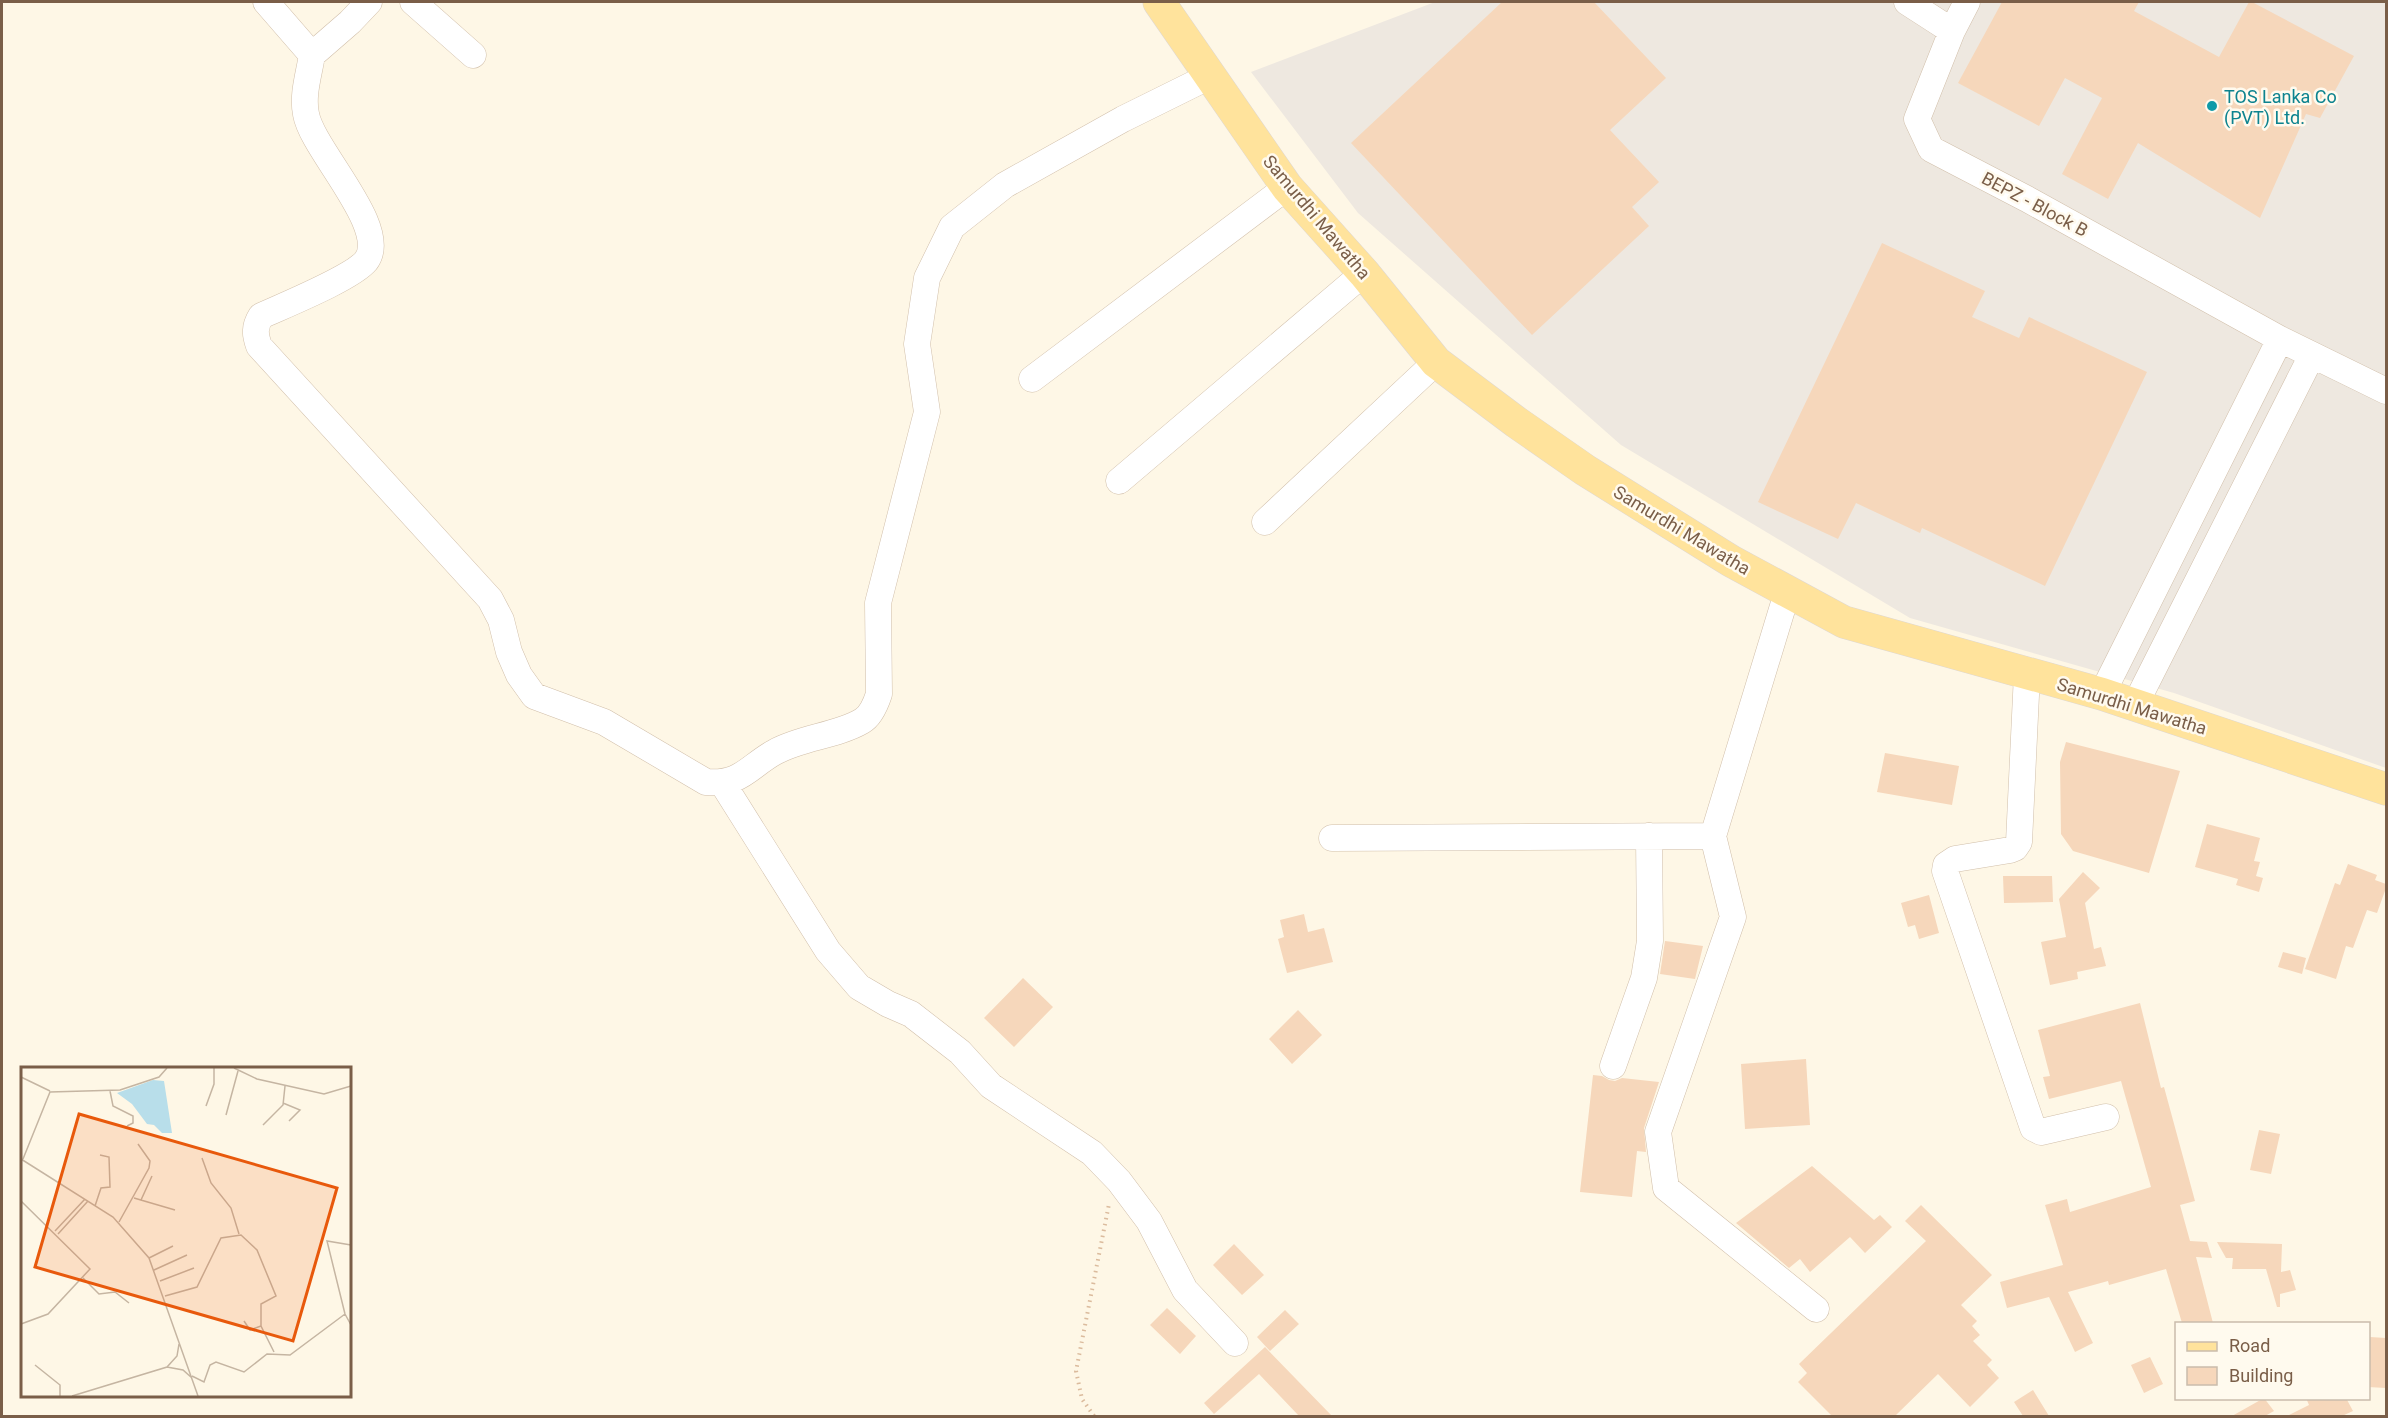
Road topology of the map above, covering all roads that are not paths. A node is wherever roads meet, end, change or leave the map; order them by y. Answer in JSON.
{"nodes":[{"id":1,"x":266,"y":2,"type":"edge"},
{"id":2,"x":369,"y":2,"type":"edge"},
{"id":3,"x":413,"y":2,"type":"edge"},
{"id":4,"x":1159,"y":2,"type":"edge"},
{"id":5,"x":1907,"y":2,"type":"edge"},
{"id":6,"x":1967,"y":2,"type":"edge"},
{"id":7,"x":1952,"y":31,"type":"junction"},
{"id":8,"x":312,"y":55,"type":"junction"},
{"id":9,"x":473,"y":55,"type":"dead end"},
{"id":10,"x":1210,"y":76,"type":"junction"},
{"id":11,"x":1287,"y":187,"type":"junction"},
{"id":12,"x":1364,"y":273,"type":"junction"},
{"id":13,"x":2280,"y":339,"type":"junction"},
{"id":14,"x":2312,"y":355,"type":"junction"},
{"id":15,"x":1436,"y":362,"type":"junction"},
{"id":16,"x":1032,"y":380,"type":"dead end"},
{"id":17,"x":2386,"y":391,"type":"edge"},
{"id":18,"x":1119,"y":481,"type":"dead end"},
{"id":19,"x":1265,"y":522,"type":"dead end"},
{"id":20,"x":1787,"y":593,"type":"junction"},
{"id":21,"x":2027,"y":674,"type":"junction"},
{"id":22,"x":2102,"y":694,"type":"junction"},
{"id":23,"x":2135,"y":705,"type":"junction"},
{"id":24,"x":723,"y":784,"type":"junction"},
{"id":25,"x":2386,"y":789,"type":"edge"},
{"id":26,"x":1649,"y":836,"type":"junction"},
{"id":27,"x":1713,"y":836,"type":"junction"},
{"id":28,"x":1332,"y":838,"type":"dead end"},
{"id":29,"x":1613,"y":1066,"type":"dead end"},
{"id":30,"x":2106,"y":1118,"type":"dead end"},
{"id":31,"x":1816,"y":1308,"type":"dead end"},
{"id":32,"x":1235,"y":1343,"type":"dead end"}],
"edges":[{"from":1,"to":8,"type":"street"},
{"from":2,"to":8,"type":"street"},
{"from":3,"to":9,"type":"street"},
{"from":4,"to":10,"type":"main road","name":"Samurdhi Mawatha"},
{"from":5,"to":7,"type":"street"},
{"from":6,"to":7,"type":"street","name":"BEPZ - Block B"},
{"from":7,"to":13,"type":"street","name":"BEPZ - Block B"},
{"from":8,"to":24,"type":"street"},
{"from":10,"to":11,"type":"main road","name":"Samurdhi Mawatha"},
{"from":10,"to":24,"type":"street"},
{"from":11,"to":12,"type":"main road","name":"Samurdhi Mawatha"},
{"from":11,"to":16,"type":"street"},
{"from":12,"to":15,"type":"main road","name":"Samurdhi Mawatha"},
{"from":12,"to":18,"type":"street"},
{"from":13,"to":14,"type":"street","name":"BEPZ - Block B"},
{"from":13,"to":22,"type":"street"},
{"from":14,"to":17,"type":"street","name":"BEPZ - Block B"},
{"from":14,"to":23,"type":"street"},
{"from":15,"to":19,"type":"street"},
{"from":15,"to":20,"type":"main road","name":"Samurdhi Mawatha"},
{"from":20,"to":21,"type":"main road","name":"Samurdhi Mawatha"},
{"from":20,"to":27,"type":"street"},
{"from":21,"to":22,"type":"main road","name":"Samurdhi Mawatha"},
{"from":21,"to":30,"type":"street"},
{"from":22,"to":23,"type":"main road","name":"Samurdhi Mawatha"},
{"from":23,"to":25,"type":"main road","name":"Samurdhi Mawatha"},
{"from":24,"to":32,"type":"street"},
{"from":26,"to":27,"type":"street"},
{"from":26,"to":28,"type":"street"},
{"from":26,"to":29,"type":"street"},
{"from":27,"to":31,"type":"street"}]}
